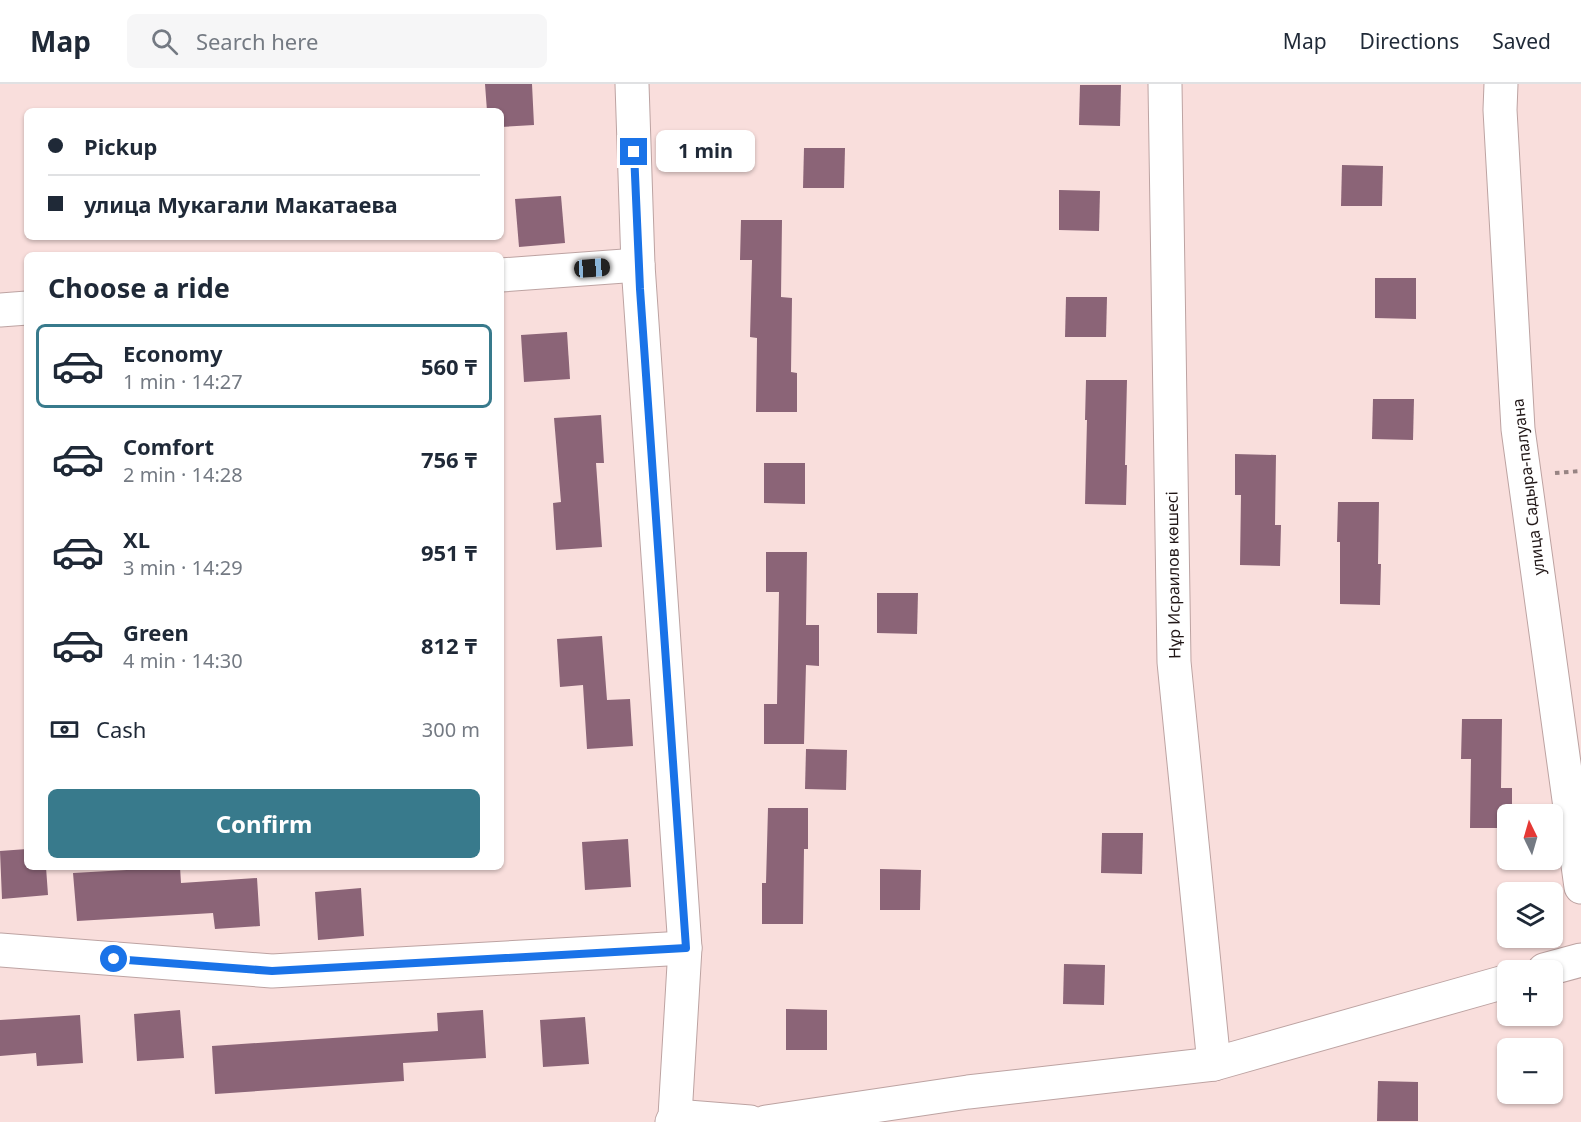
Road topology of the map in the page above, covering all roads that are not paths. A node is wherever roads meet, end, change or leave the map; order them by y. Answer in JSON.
{"nodes":[{"id":1,"x":632,"y":84,"type":"edge"},
{"id":2,"x":1165,"y":84,"type":"edge"},
{"id":3,"x":1501,"y":84,"type":"edge"},
{"id":4,"x":638,"y":265,"type":"junction"},
{"id":5,"x":504,"y":275,"type":"edge"},
{"id":6,"x":24,"y":308,"type":"edge"},
{"id":7,"x":0,"y":310,"type":"edge"},
{"id":8,"x":1581,"y":887,"type":"edge"},
{"id":9,"x":686,"y":948,"type":"junction"},
{"id":10,"x":0,"y":950,"type":"edge"},
{"id":11,"x":1581,"y":960,"type":"edge"},
{"id":12,"x":1563,"y":965,"type":"edge"},
{"id":13,"x":1497,"y":984,"type":"edge"},
{"id":14,"x":1214,"y":1064,"type":"junction"},
{"id":15,"x":673,"y":1119,"type":"edge"},
{"id":16,"x":750,"y":1122,"type":"edge"},
{"id":17,"x":766,"y":1122,"type":"edge"}],
"edges":[{"from":1,"to":4,"type":"street"},
{"from":2,"to":14,"type":"street","name":"Нұр Исраилов көшесі"},
{"from":3,"to":8,"type":"street","name":"улица Садыра-палуана"},
{"from":4,"to":5,"type":"street"},
{"from":4,"to":9,"type":"street"},
{"from":6,"to":7,"type":"street"},
{"from":9,"to":10,"type":"street"},
{"from":9,"to":15,"type":"street"},
{"from":11,"to":12,"type":"street"},
{"from":13,"to":14,"type":"street"},
{"from":14,"to":17,"type":"street"},
{"from":15,"to":16,"type":"street"}]}
